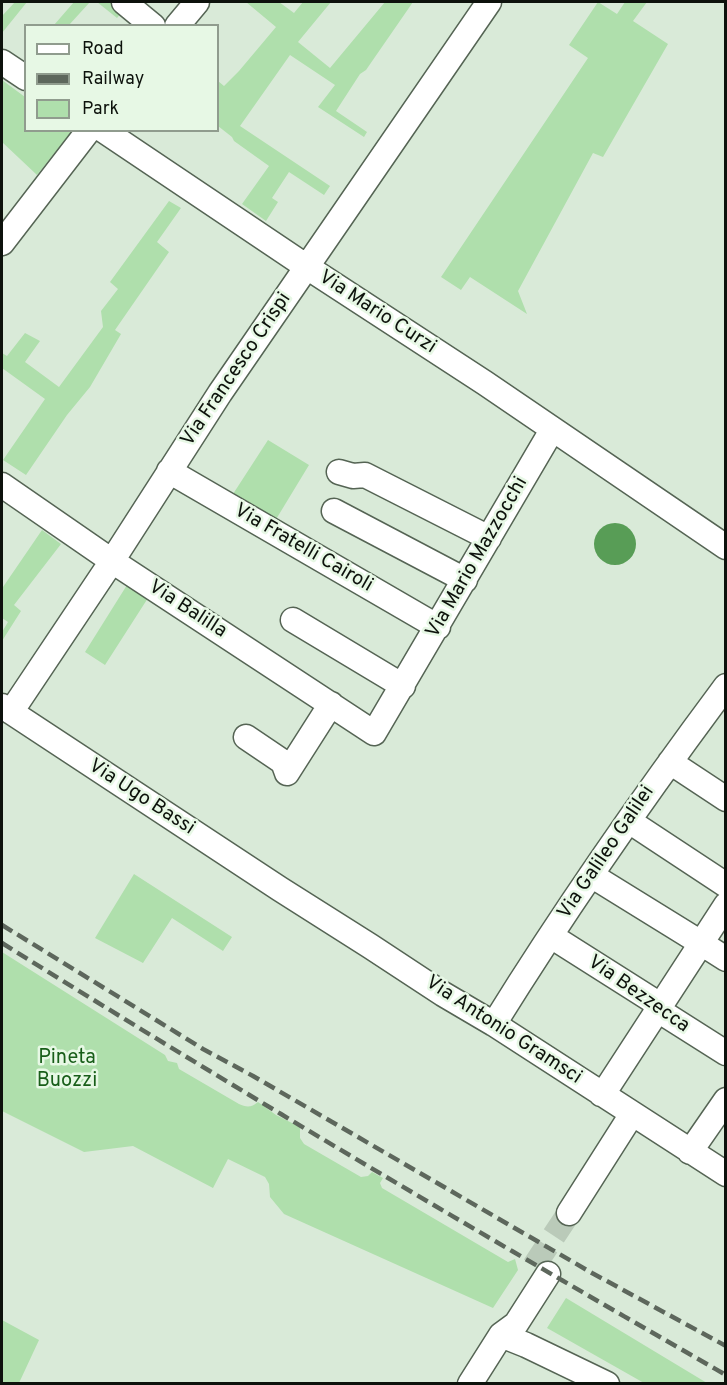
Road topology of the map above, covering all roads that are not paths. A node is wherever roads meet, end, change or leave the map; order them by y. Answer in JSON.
{"nodes":[{"id":1,"x":124,"y":2,"type":"edge"},
{"id":2,"x":197,"y":2,"type":"edge"},
{"id":3,"x":489,"y":2,"type":"edge"},
{"id":4,"x":151,"y":24,"type":"edge"},
{"id":5,"x":179,"y":24,"type":"edge"},
{"id":6,"x":2,"y":62,"type":"edge"},
{"id":7,"x":24,"y":77,"type":"edge"},
{"id":8,"x":87,"y":132,"type":"edge"},
{"id":9,"x":106,"y":132,"type":"edge"},
{"id":10,"x":2,"y":243,"type":"edge"},
{"id":11,"x":307,"y":267,"type":"junction"},
{"id":12,"x":552,"y":430,"type":"junction"},
{"id":13,"x":170,"y":471,"type":"junction"},
{"id":14,"x":339,"y":472,"type":"dead end"},
{"id":15,"x":2,"y":485,"type":"edge"},
{"id":16,"x":333,"y":511,"type":"dead end"},
{"id":17,"x":489,"y":538,"type":"junction"},
{"id":18,"x":726,"y":547,"type":"edge"},
{"id":19,"x":112,"y":561,"type":"junction"},
{"id":20,"x":465,"y":580,"type":"junction"},
{"id":21,"x":293,"y":620,"type":"dead end"},
{"id":22,"x":438,"y":627,"type":"junction"},
{"id":23,"x":402,"y":686,"type":"junction"},
{"id":24,"x":726,"y":686,"type":"edge"},
{"id":25,"x":331,"y":704,"type":"junction"},
{"id":26,"x":6,"y":709,"type":"edge"},
{"id":27,"x":374,"y":733,"type":"joint"},
{"id":28,"x":246,"y":737,"type":"dead end"},
{"id":29,"x":670,"y":762,"type":"junction"},
{"id":30,"x":726,"y":799,"type":"edge"},
{"id":31,"x":629,"y":821,"type":"junction"},
{"id":32,"x":591,"y":875,"type":"junction"},
{"id":33,"x":726,"y":885,"type":"edge"},
{"id":34,"x":280,"y":889,"type":"joint"},
{"id":35,"x":726,"y":905,"type":"edge"},
{"id":36,"x":551,"y":936,"type":"junction"},
{"id":37,"x":701,"y":943,"type":"junction"},
{"id":38,"x":726,"y":959,"type":"edge"},
{"id":39,"x":658,"y":1010,"type":"junction"},
{"id":40,"x":494,"y":1024,"type":"junction"},
{"id":41,"x":726,"y":1053,"type":"edge"},
{"id":42,"x":601,"y":1094,"type":"junction"},
{"id":43,"x":726,"y":1100,"type":"edge"},
{"id":44,"x":632,"y":1114,"type":"junction"},
{"id":45,"x":690,"y":1152,"type":"junction"},
{"id":46,"x":726,"y":1174,"type":"edge"},
{"id":47,"x":576,"y":1218,"type":"tunnel mouth"},
{"id":48,"x":541,"y":1270,"type":"tunnel mouth"},
{"id":49,"x":501,"y":1335,"type":"junction"},
{"id":50,"x":470,"y":1383,"type":"edge"},
{"id":51,"x":607,"y":1383,"type":"edge"}],
"edges":[{"from":1,"to":4,"type":"street"},
{"from":2,"to":5,"type":"street"},
{"from":3,"to":11,"type":"street","name":"Via Francesco Crispi"},
{"from":6,"to":7,"type":"street"},
{"from":8,"to":10,"type":"street"},
{"from":9,"to":11,"type":"street","name":"Via Mario Curzi"},
{"from":11,"to":12,"type":"street","name":"Via Mario Curzi"},
{"from":11,"to":13,"type":"street","name":"Via Francesco Crispi"},
{"from":12,"to":17,"type":"street","name":"Via Mario Mazzocchi"},
{"from":12,"to":18,"type":"street","name":"Via Mario Curzi"},
{"from":13,"to":19,"type":"street","name":"Via Francesco Crispi"},
{"from":13,"to":22,"type":"street","name":"Via Fratelli Cairoli"},
{"from":14,"to":17,"type":"street"},
{"from":15,"to":19,"type":"street","name":"Via Balilla"},
{"from":16,"to":20,"type":"street"},
{"from":17,"to":20,"type":"street","name":"Via Mario Mazzocchi"},
{"from":19,"to":25,"type":"street","name":"Via Balilla"},
{"from":19,"to":26,"type":"street","name":"Via Francesco Crispi"},
{"from":20,"to":22,"type":"street","name":"Via Mario Mazzocchi"},
{"from":21,"to":23,"type":"street"},
{"from":22,"to":23,"type":"street","name":"Via Mario Mazzocchi"},
{"from":23,"to":27,"type":"street","name":"Via Mario Mazzocchi"},
{"from":24,"to":29,"type":"street","name":"Via Galileo Galilei"},
{"from":25,"to":27,"type":"street","name":"Via Balilla"},
{"from":25,"to":28,"type":"street"},
{"from":26,"to":34,"type":"street","name":"Via Ugo Bassi"},
{"from":29,"to":30,"type":"street"},
{"from":29,"to":31,"type":"street","name":"Via Galileo Galilei"},
{"from":31,"to":32,"type":"street","name":"Via Galileo Galilei"},
{"from":31,"to":33,"type":"street"},
{"from":32,"to":36,"type":"street","name":"Via Galileo Galilei"},
{"from":32,"to":37,"type":"street"},
{"from":34,"to":40,"type":"street","name":"Via Antonio Gramsci"},
{"from":35,"to":37,"type":"street"},
{"from":36,"to":39,"type":"street","name":"Via Bezzecca"},
{"from":36,"to":40,"type":"street","name":"Via Galileo Galilei"},
{"from":37,"to":38,"type":"street"},
{"from":37,"to":39,"type":"street"},
{"from":39,"to":41,"type":"street","name":"Via Bezzecca"},
{"from":39,"to":42,"type":"street"},
{"from":40,"to":42,"type":"street","name":"Via Antonio Gramsci"},
{"from":42,"to":44,"type":"street","name":"Via Antonio Gramsci"},
{"from":43,"to":45,"type":"street"},
{"from":44,"to":45,"type":"street","name":"Via Antonio Gramsci"},
{"from":44,"to":47,"type":"street"},
{"from":45,"to":46,"type":"street","name":"Via Antonio Gramsci"},
{"from":48,"to":49,"type":"street"},
{"from":49,"to":50,"type":"street"},
{"from":49,"to":51,"type":"street"}]}
